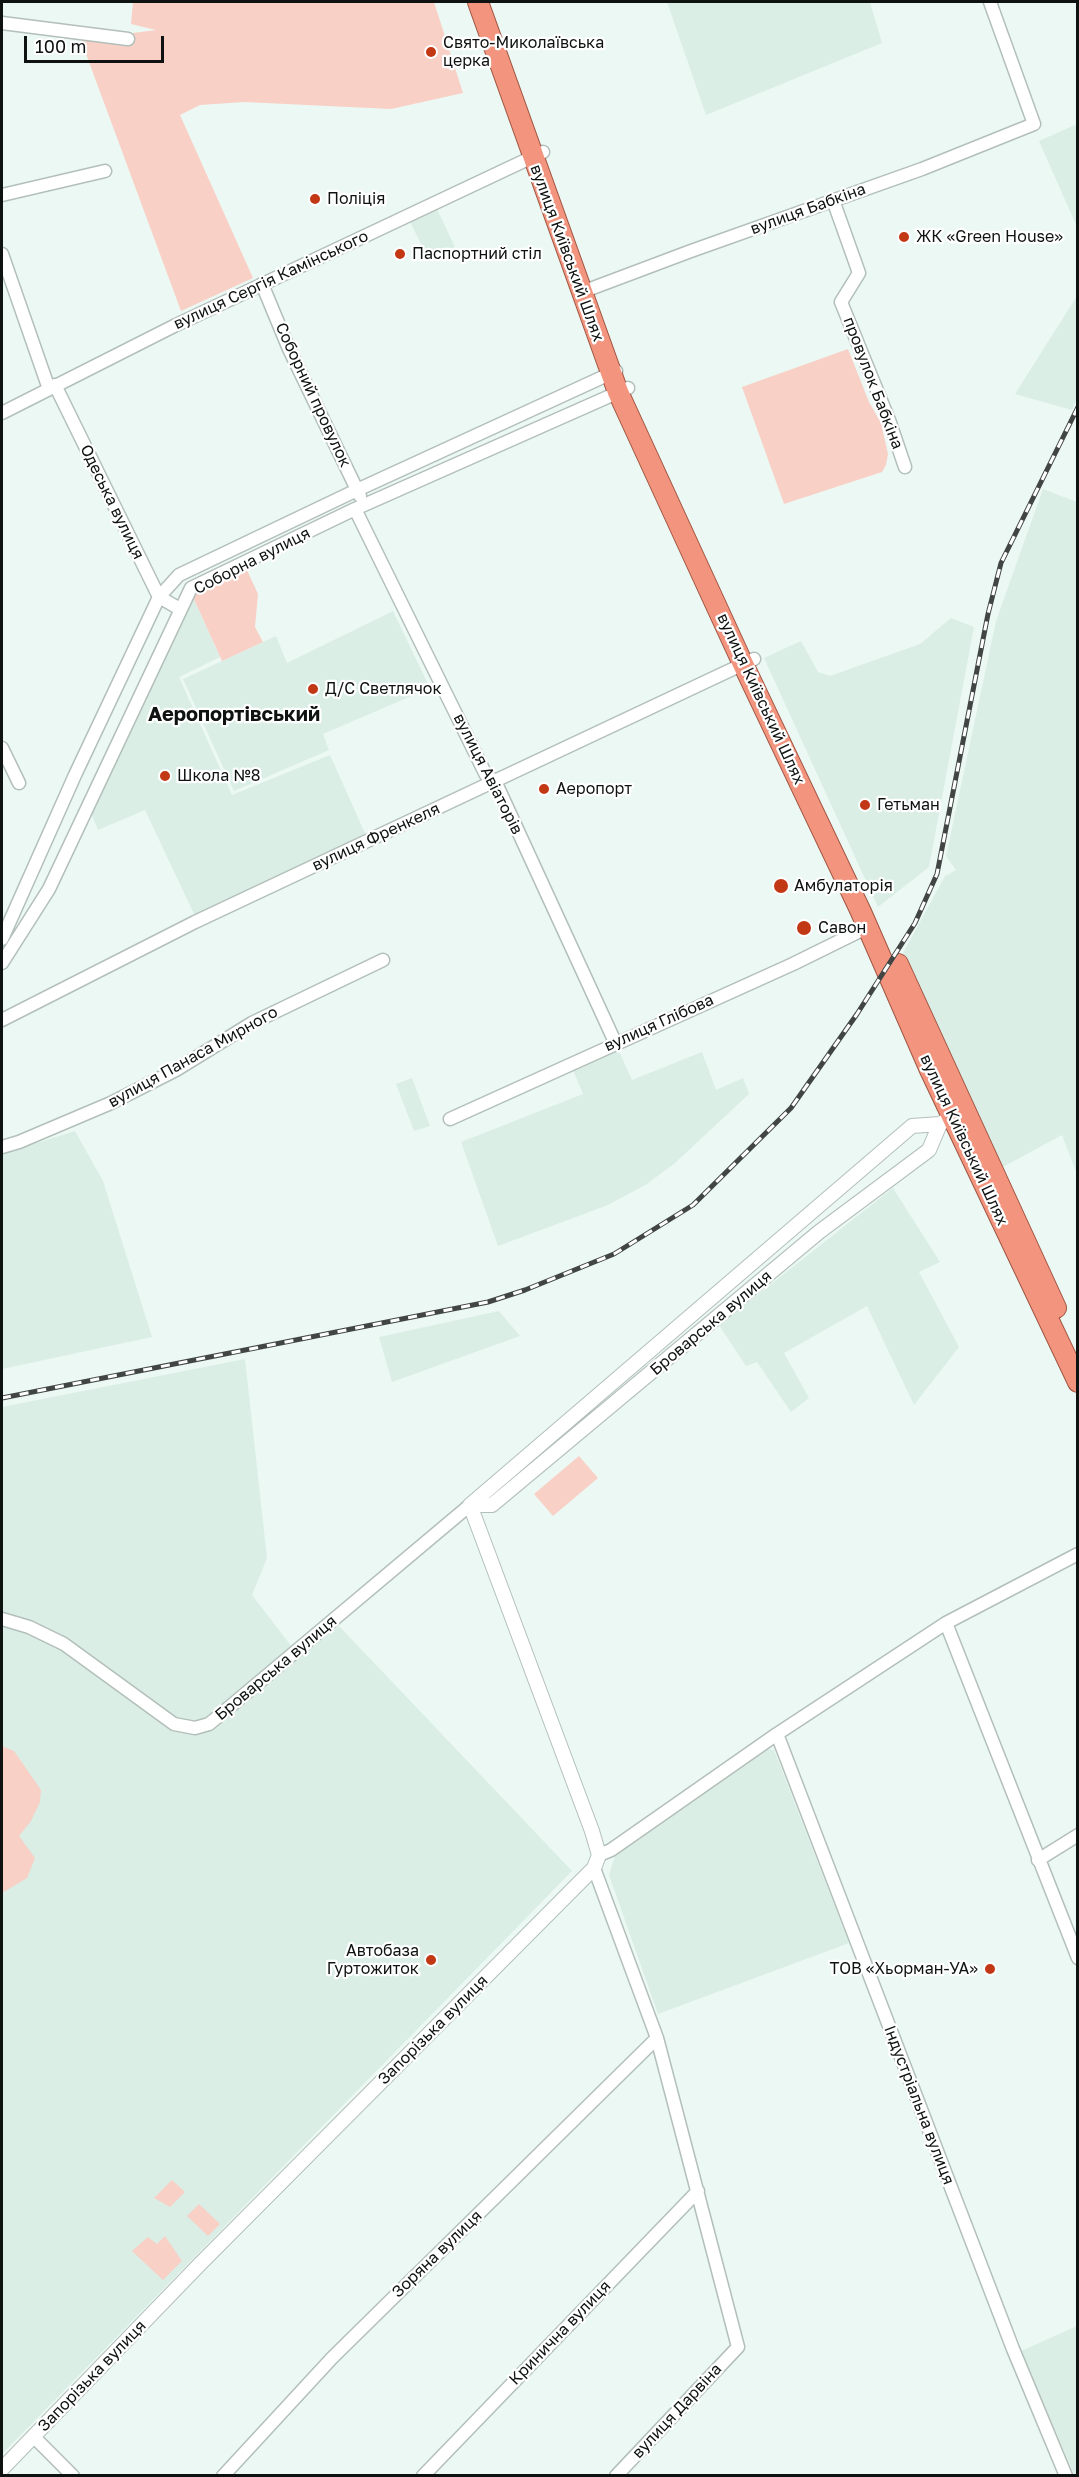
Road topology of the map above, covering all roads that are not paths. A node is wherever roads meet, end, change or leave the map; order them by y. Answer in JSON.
{"nodes":[{"id":1,"x":478,"y":2,"type":"edge"},
{"id":2,"x":490,"y":2,"type":"edge"},
{"id":3,"x":990,"y":2,"type":"edge"},
{"id":4,"x":2,"y":23,"type":"edge"},
{"id":5,"x":128,"y":39,"type":"dead end"},
{"id":6,"x":538,"y":154,"type":"junction"},
{"id":7,"x":105,"y":171,"type":"dead end"},
{"id":8,"x":2,"y":195,"type":"edge"},
{"id":9,"x":832,"y":200,"type":"junction"},
{"id":10,"x":2,"y":254,"type":"edge"},
{"id":11,"x":262,"y":284,"type":"junction"},
{"id":12,"x":586,"y":291,"type":"junction"},
{"id":13,"x":619,"y":381,"type":"junction"},
{"id":14,"x":52,"y":387,"type":"junction"},
{"id":15,"x":2,"y":413,"type":"edge"},
{"id":16,"x":905,"y":467,"type":"dead end"},
{"id":17,"x":357,"y":490,"type":"junction"},
{"id":18,"x":359,"y":507,"type":"junction"},
{"id":19,"x":159,"y":597,"type":"junction"},
{"id":20,"x":180,"y":609,"type":"junction"},
{"id":21,"x":748,"y":661,"type":"junction"},
{"id":22,"x":2,"y":748,"type":"edge"},
{"id":23,"x":495,"y":781,"type":"junction"},
{"id":24,"x":19,"y":783,"type":"dead end"},
{"id":25,"x":868,"y":927,"type":"junction"},
{"id":26,"x":2,"y":939,"type":"edge"},
{"id":27,"x":383,"y":960,"type":"dead end"},
{"id":28,"x":2,"y":963,"type":"edge"},
{"id":29,"x":2,"y":1020,"type":"edge"},
{"id":30,"x":615,"y":1042,"type":"junction"},
{"id":31,"x":953,"y":1116,"type":"junction"},
{"id":32,"x":450,"y":1119,"type":"dead end"},
{"id":33,"x":2,"y":1147,"type":"edge"},
{"id":34,"x":1077,"y":1353,"type":"edge"},
{"id":35,"x":1077,"y":1382,"type":"edge"},
{"id":36,"x":470,"y":1505,"type":"junction"},
{"id":37,"x":1077,"y":1554,"type":"edge"},
{"id":38,"x":2,"y":1619,"type":"edge"},
{"id":39,"x":946,"y":1623,"type":"junction"},
{"id":40,"x":777,"y":1734,"type":"junction"},
{"id":41,"x":1077,"y":1835,"type":"edge"},
{"id":42,"x":1038,"y":1860,"type":"junction"},
{"id":43,"x":597,"y":1861,"type":"junction"},
{"id":44,"x":1077,"y":1958,"type":"edge"},
{"id":45,"x":657,"y":2038,"type":"junction"},
{"id":46,"x":698,"y":2191,"type":"junction"},
{"id":47,"x":33,"y":2436,"type":"junction"},
{"id":48,"x":2,"y":2469,"type":"edge"},
{"id":49,"x":73,"y":2475,"type":"edge"},
{"id":50,"x":223,"y":2475,"type":"edge"},
{"id":51,"x":423,"y":2475,"type":"edge"},
{"id":52,"x":616,"y":2475,"type":"edge"},
{"id":53,"x":1066,"y":2475,"type":"edge"}],
"edges":[{"from":1,"to":6,"type":"highway","name":"вулиця Київський Шлях"},
{"from":2,"to":6,"type":"highway","name":"вулиця Київський Шлях"},
{"from":3,"to":9,"type":"street","name":"вулиця Бабкіна"},
{"from":4,"to":5,"type":"street"},
{"from":6,"to":11,"type":"street","name":"вулиця Сергія Камінського"},
{"from":6,"to":12,"type":"highway","name":"вулиця Київський Шлях"},
{"from":7,"to":8,"type":"street"},
{"from":9,"to":12,"type":"street","name":"вулиця Бабкіна"},
{"from":9,"to":16,"type":"street","name":"провулок Бабкіна"},
{"from":10,"to":14,"type":"street","name":"Одеська вулиця"},
{"from":11,"to":14,"type":"street","name":"вулиця Сергія Камінського"},
{"from":11,"to":17,"type":"street","name":"Соборний провулок"},
{"from":12,"to":13,"type":"highway","name":"вулиця Київський Шлях"},
{"from":13,"to":17,"type":"street","name":"Соборна вулиця"},
{"from":13,"to":18,"type":"street","name":"Соборна вулиця"},
{"from":13,"to":21,"type":"highway","name":"вулиця Київський Шлях"},
{"from":14,"to":15,"type":"street","name":"вулиця Сергія Камінського"},
{"from":14,"to":19,"type":"street","name":"Одеська вулиця"},
{"from":17,"to":18,"type":"street","name":"Соборний провулок"},
{"from":17,"to":19,"type":"street","name":"Соборна вулиця"},
{"from":18,"to":20,"type":"street","name":"Соборна вулиця"},
{"from":18,"to":23,"type":"street","name":"вулиця Авіаторів"},
{"from":19,"to":20,"type":"street"},
{"from":19,"to":26,"type":"street","name":"Соборна вулиця"},
{"from":20,"to":28,"type":"street","name":"Соборна вулиця"},
{"from":21,"to":23,"type":"street","name":"вулиця Френкеля"},
{"from":21,"to":25,"type":"highway","name":"вулиця Київський Шлях"},
{"from":21,"to":31,"type":"highway","name":"вулиця Київський Шлях"},
{"from":22,"to":24,"type":"street"},
{"from":23,"to":29,"type":"street","name":"вулиця Френкеля"},
{"from":23,"to":30,"type":"street","name":"вулиця Авіаторів"},
{"from":25,"to":30,"type":"street","name":"вулиця Глібова"},
{"from":25,"to":31,"type":"highway","name":"вулиця Київський Шлях"},
{"from":27,"to":33,"type":"street","name":"вулиця Панаса Мирного"},
{"from":30,"to":32,"type":"street","name":"вулиця Глібова"},
{"from":31,"to":34,"type":"highway","name":"вулиця Київський Шлях"},
{"from":31,"to":35,"type":"highway","name":"вулиця Київський Шлях"},
{"from":31,"to":36,"type":"street","name":"Броварська вулиця"},
{"from":31,"to":36,"type":"street","name":"Броварська вулиця"},
{"from":36,"to":38,"type":"street","name":"Броварська вулиця"},
{"from":36,"to":43,"type":"street"},
{"from":37,"to":39,"type":"street"},
{"from":39,"to":40,"type":"street"},
{"from":39,"to":42,"type":"street"},
{"from":40,"to":43,"type":"street"},
{"from":40,"to":53,"type":"street","name":"Індустріальна вулиця"},
{"from":41,"to":42,"type":"street"},
{"from":42,"to":44,"type":"street"},
{"from":43,"to":45,"type":"street"},
{"from":43,"to":47,"type":"street","name":"Запорізька вулиця"},
{"from":45,"to":46,"type":"street"},
{"from":45,"to":50,"type":"street","name":"Зоряна вулиця"},
{"from":46,"to":51,"type":"street","name":"Кринична вулиця"},
{"from":46,"to":52,"type":"street","name":"вулиця Дарвіна"},
{"from":47,"to":48,"type":"street","name":"Запорізька вулиця"},
{"from":47,"to":49,"type":"street"}]}
